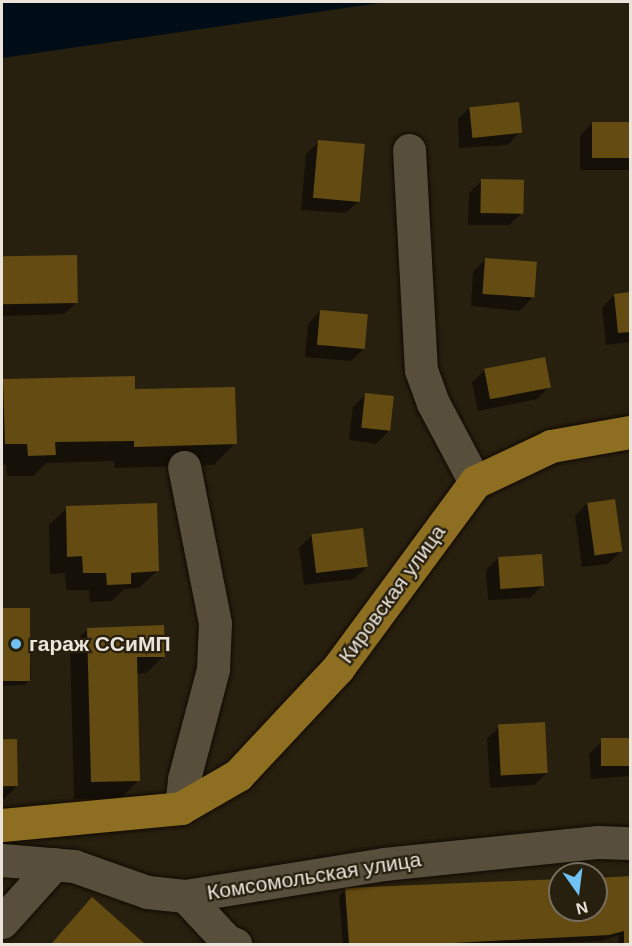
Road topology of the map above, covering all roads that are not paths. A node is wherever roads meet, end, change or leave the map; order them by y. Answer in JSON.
{"nodes":[{"id":1,"x":409,"y":150,"type":"dead end"},
{"id":2,"x":630,"y":432,"type":"edge"},
{"id":3,"x":184,"y":467,"type":"dead end"},
{"id":4,"x":475,"y":482,"type":"junction"},
{"id":5,"x":181,"y":808,"type":"junction"},
{"id":6,"x":2,"y":825,"type":"edge"},
{"id":7,"x":630,"y":843,"type":"edge"},
{"id":8,"x":2,"y":860,"type":"edge"},
{"id":9,"x":54,"y":864,"type":"junction"},
{"id":10,"x":185,"y":896,"type":"junction"},
{"id":11,"x":2,"y":922,"type":"edge"},
{"id":12,"x":235,"y":945,"type":"edge"}],
"edges":[{"from":1,"to":4,"type":"street"},
{"from":2,"to":4,"type":"main road","name":"Кировская улица"},
{"from":3,"to":5,"type":"street"},
{"from":4,"to":5,"type":"main road","name":"Кировская улица"},
{"from":5,"to":6,"type":"main road"},
{"from":7,"to":10,"type":"street","name":"Комсомольская улица"},
{"from":8,"to":9,"type":"street","name":"Комсомольская улица"},
{"from":9,"to":10,"type":"street","name":"Комсомольская улица"},
{"from":9,"to":11,"type":"street"},
{"from":10,"to":12,"type":"street"}]}
